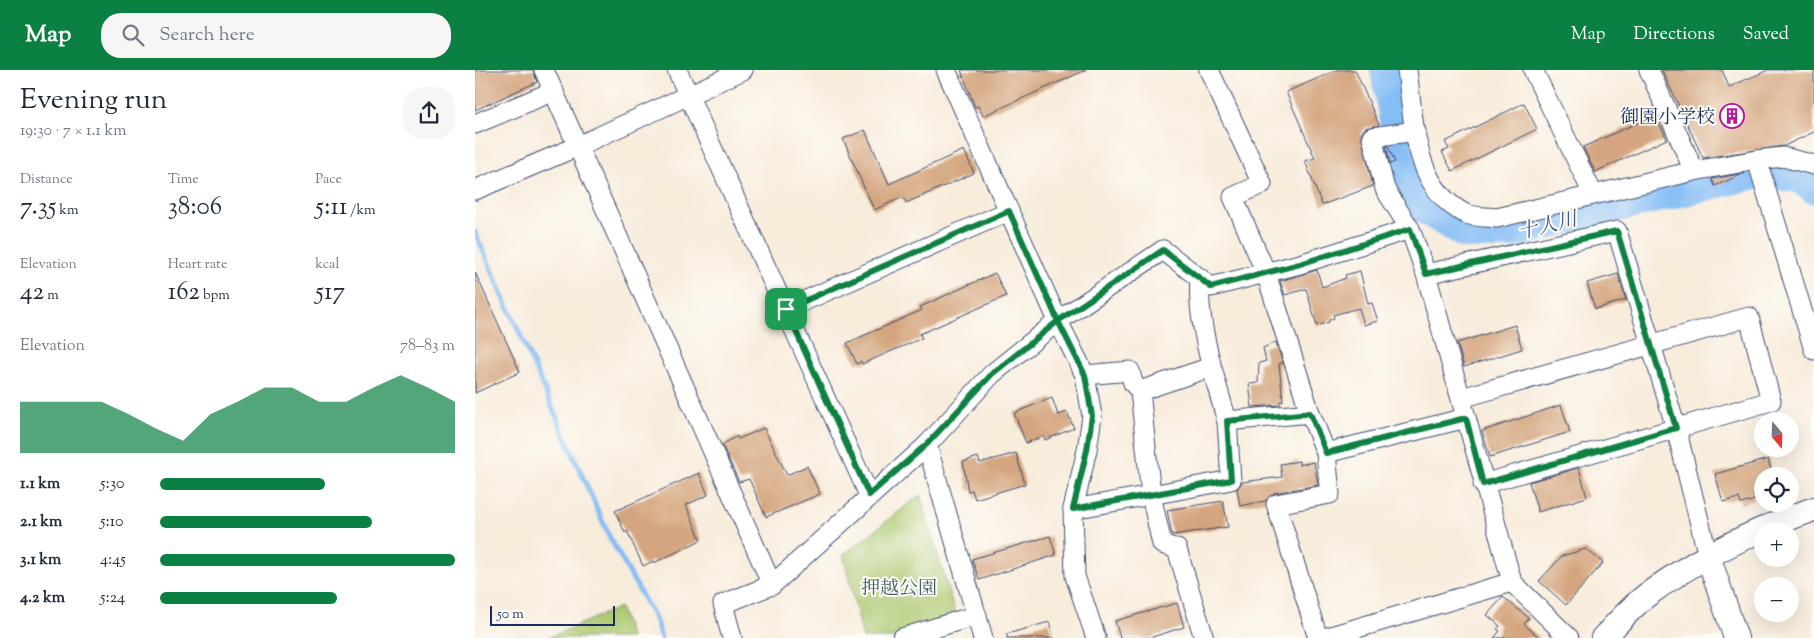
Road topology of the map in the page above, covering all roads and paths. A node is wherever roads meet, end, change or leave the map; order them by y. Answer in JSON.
{"nodes":[{"id":1,"x":544,"y":70,"type":"edge"},
{"id":2,"x":677,"y":70,"type":"edge"},
{"id":3,"x":743,"y":70,"type":"edge"},
{"id":4,"x":946,"y":70,"type":"edge"},
{"id":5,"x":1209,"y":70,"type":"edge"},
{"id":6,"x":1407,"y":70,"type":"edge"},
{"id":7,"x":1533,"y":70,"type":"edge"},
{"id":8,"x":1649,"y":70,"type":"edge"},
{"id":9,"x":554,"y":92,"type":"junction"},
{"id":10,"x":689,"y":94,"type":"junction"},
{"id":11,"x":475,"y":124,"type":"edge"},
{"id":12,"x":1412,"y":131,"type":"junction"},
{"id":13,"x":576,"y":147,"type":"junction"},
{"id":14,"x":1758,"y":164,"type":"junction"},
{"id":15,"x":1814,"y":165,"type":"edge"},
{"id":16,"x":1694,"y":171,"type":"junction"},
{"id":17,"x":475,"y":190,"type":"edge"},
{"id":18,"x":1593,"y":194,"type":"junction"},
{"id":19,"x":1009,"y":211,"type":"junction"},
{"id":20,"x":1410,"y":229,"type":"junction"},
{"id":21,"x":1266,"y":273,"type":"junction"},
{"id":22,"x":1426,"y":274,"type":"junction"},
{"id":23,"x":1200,"y":278,"type":"junction"},
{"id":24,"x":786,"y":309,"type":"junction"},
{"id":25,"x":1058,"y":321,"type":"junction"},
{"id":26,"x":1651,"y":344,"type":"junction"},
{"id":27,"x":1814,"y":350,"type":"edge"},
{"id":28,"x":1211,"y":367,"type":"junction"},
{"id":29,"x":1085,"y":375,"type":"junction"},
{"id":30,"x":1140,"y":391,"type":"junction"},
{"id":31,"x":1461,"y":398,"type":"junction"},
{"id":32,"x":1310,"y":413,"type":"junction"},
{"id":33,"x":1466,"y":418,"type":"junction"},
{"id":34,"x":1227,"y":421,"type":"junction"},
{"id":35,"x":1676,"y":428,"type":"junction"},
{"id":36,"x":927,"y":444,"type":"junction"},
{"id":37,"x":1326,"y":453,"type":"junction"},
{"id":38,"x":1483,"y":484,"type":"junction"},
{"id":39,"x":869,"y":495,"type":"junction"},
{"id":40,"x":1151,"y":495,"type":"junction"},
{"id":41,"x":1073,"y":509,"type":"junction"},
{"id":42,"x":1814,"y":509,"type":"edge"},
{"id":43,"x":1708,"y":556,"type":"junction"},
{"id":44,"x":1512,"y":582,"type":"junction"},
{"id":45,"x":772,"y":585,"type":"junction"},
{"id":46,"x":977,"y":615,"type":"junction"},
{"id":47,"x":732,"y":638,"type":"edge"},
{"id":48,"x":902,"y":638,"type":"edge"},
{"id":49,"x":983,"y":638,"type":"edge"},
{"id":50,"x":1096,"y":638,"type":"edge"},
{"id":51,"x":1204,"y":638,"type":"edge"},
{"id":52,"x":1317,"y":638,"type":"edge"},
{"id":53,"x":1324,"y":638,"type":"edge"},
{"id":54,"x":1569,"y":638,"type":"edge"},
{"id":55,"x":1603,"y":638,"type":"edge"},
{"id":56,"x":1736,"y":638,"type":"edge"}],
"edges":[{"from":1,"to":9,"type":"street"},
{"from":2,"to":10,"type":"street"},
{"from":3,"to":10,"type":"street"},
{"from":4,"to":19,"type":"street"},
{"from":5,"to":21,"type":"street"},
{"from":6,"to":12,"type":"street"},
{"from":7,"to":18,"type":"street"},
{"from":8,"to":16,"type":"street"},
{"from":9,"to":11,"type":"street"},
{"from":9,"to":13,"type":"street"},
{"from":10,"to":13,"type":"street"},
{"from":10,"to":24,"type":"street"},
{"from":12,"to":18,"type":"street"},
{"from":12,"to":20,"type":"street"},
{"from":13,"to":17,"type":"street"},
{"from":13,"to":45,"type":"street"},
{"from":14,"to":15,"type":"street"},
{"from":14,"to":16,"type":"street"},
{"from":14,"to":27,"type":"street"},
{"from":16,"to":18,"type":"street"},
{"from":19,"to":24,"type":"street"},
{"from":19,"to":25,"type":"street"},
{"from":20,"to":21,"type":"street"},
{"from":20,"to":22,"type":"street"},
{"from":21,"to":23,"type":"street"},
{"from":21,"to":32,"type":"street"},
{"from":22,"to":26,"type":"street"},
{"from":22,"to":31,"type":"street"},
{"from":23,"to":25,"type":"street"},
{"from":23,"to":28,"type":"street"},
{"from":24,"to":39,"type":"street"},
{"from":25,"to":29,"type":"street"},
{"from":25,"to":36,"type":"street"},
{"from":26,"to":31,"type":"street"},
{"from":26,"to":35,"type":"street"},
{"from":26,"to":35,"type":"street"},
{"from":28,"to":30,"type":"street"},
{"from":28,"to":34,"type":"street"},
{"from":29,"to":30,"type":"street"},
{"from":29,"to":41,"type":"street"},
{"from":30,"to":40,"type":"street"},
{"from":31,"to":33,"type":"street"},
{"from":32,"to":34,"type":"street"},
{"from":32,"to":37,"type":"street"},
{"from":33,"to":37,"type":"street"},
{"from":33,"to":38,"type":"street"},
{"from":34,"to":40,"type":"street"},
{"from":35,"to":38,"type":"street"},
{"from":35,"to":43,"type":"street"},
{"from":36,"to":39,"type":"street"},
{"from":36,"to":46,"type":"street"},
{"from":37,"to":52,"type":"street"},
{"from":38,"to":44,"type":"street"},
{"from":39,"to":45,"type":"street"},
{"from":40,"to":41,"type":"street"},
{"from":40,"to":51,"type":"street"},
{"from":41,"to":50,"type":"street"},
{"from":42,"to":43,"type":"street"},
{"from":43,"to":55,"type":"street"},
{"from":43,"to":56,"type":"street"},
{"from":44,"to":53,"type":"street"},
{"from":44,"to":54,"type":"street"},
{"from":45,"to":47,"type":"street"},
{"from":46,"to":48,"type":"street"},
{"from":46,"to":49,"type":"street"}]}
